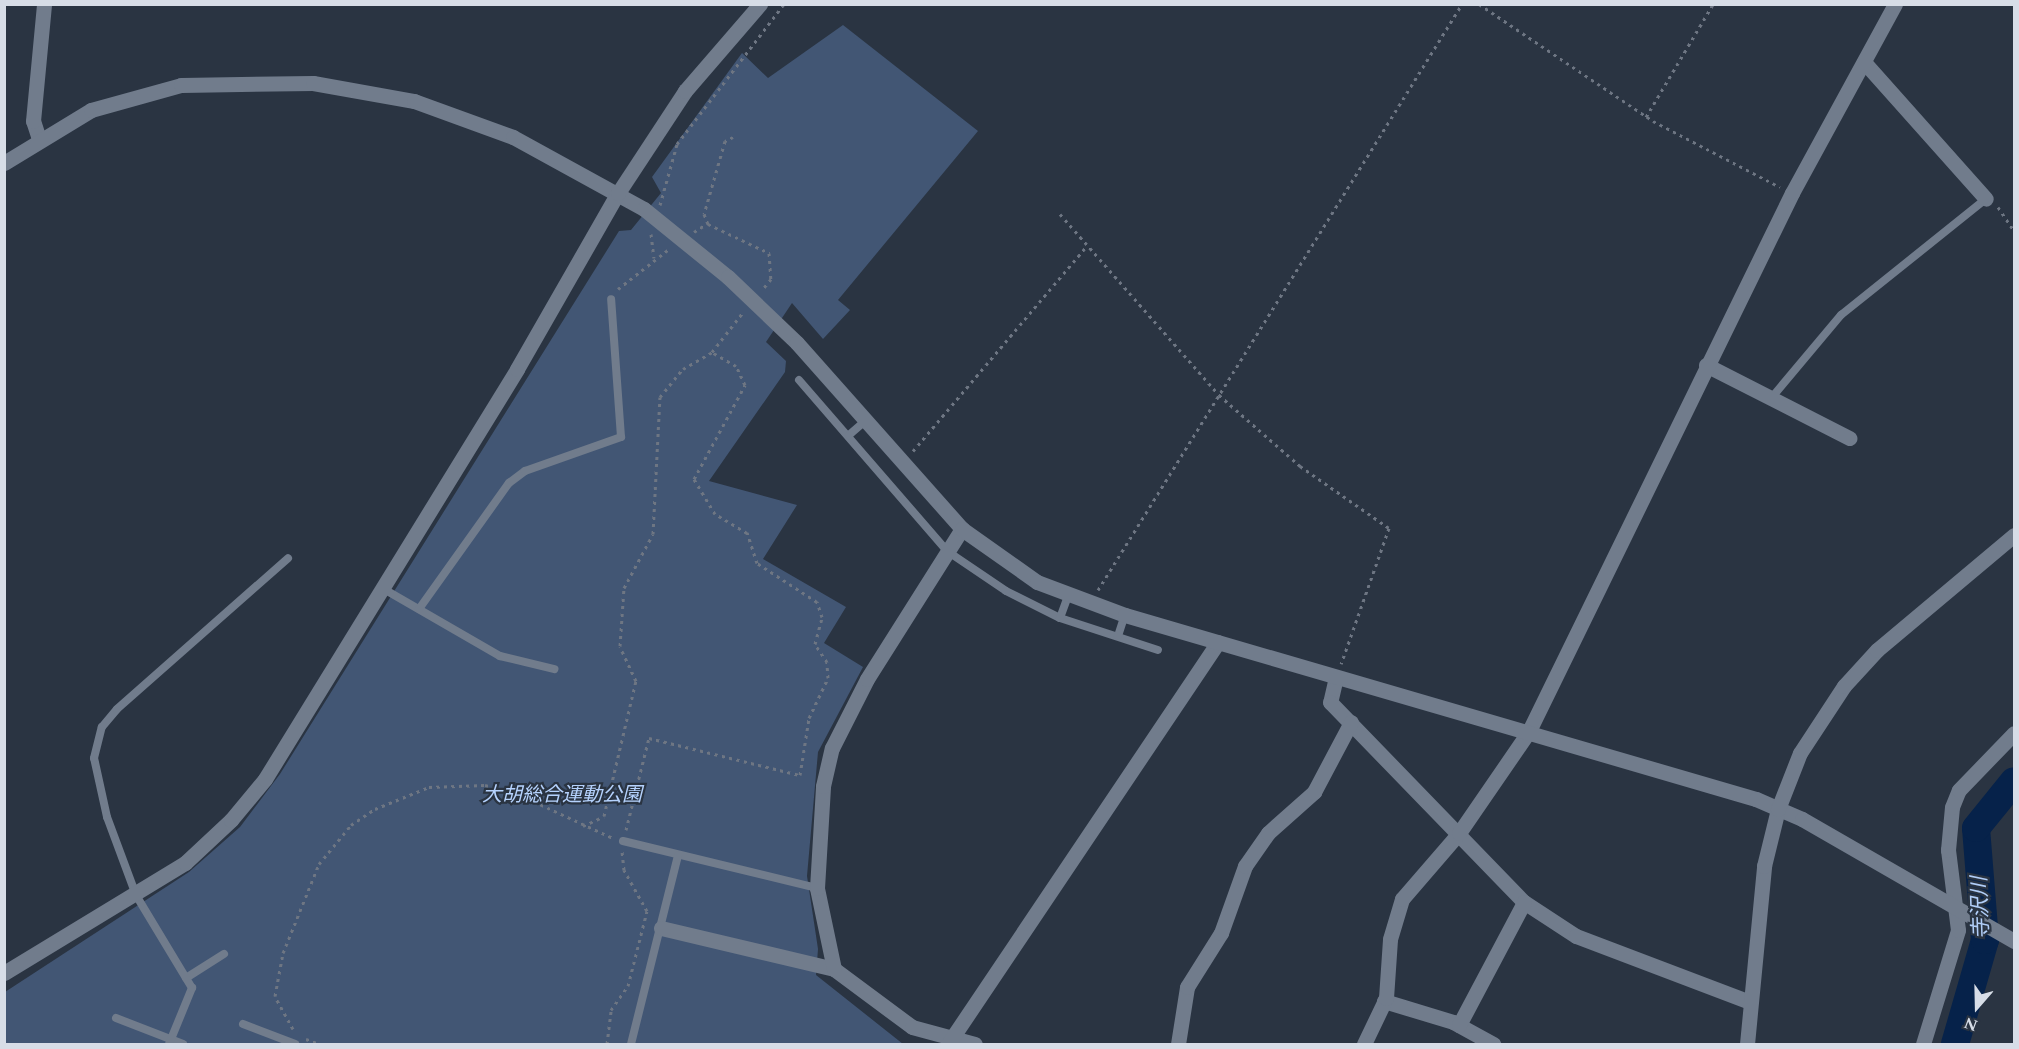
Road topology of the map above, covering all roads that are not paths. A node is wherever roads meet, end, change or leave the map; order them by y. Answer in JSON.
{"nodes":[{"id":1,"x":44,"y":4,"type":"edge"},
{"id":2,"x":760,"y":4,"type":"edge"},
{"id":3,"x":1895,"y":4,"type":"edge"},
{"id":4,"x":1864,"y":62,"type":"junction"},
{"id":5,"x":39,"y":139,"type":"junction"},
{"id":6,"x":4,"y":163,"type":"edge"},
{"id":7,"x":618,"y":193,"type":"junction"},
{"id":8,"x":1986,"y":199,"type":"joint"},
{"id":9,"x":612,"y":299,"type":"road end"},
{"id":10,"x":1706,"y":365,"type":"junction"},
{"id":11,"x":799,"y":380,"type":"dead end"},
{"id":12,"x":1773,"y":396,"type":"junction"},
{"id":13,"x":865,"y":421,"type":"junction"},
{"id":14,"x":849,"y":435,"type":"junction"},
{"id":15,"x":1849,"y":438,"type":"dead end"},
{"id":16,"x":962,"y":529,"type":"junction"},
{"id":17,"x":2014,"y":535,"type":"edge"},
{"id":18,"x":947,"y":551,"type":"junction"},
{"id":19,"x":288,"y":558,"type":"dead end"},
{"id":20,"x":382,"y":588,"type":"junction"},
{"id":21,"x":1068,"y":596,"type":"junction"},
{"id":22,"x":419,"y":609,"type":"junction"},
{"id":23,"x":1125,"y":615,"type":"junction"},
{"id":24,"x":1060,"y":618,"type":"junction"},
{"id":25,"x":1118,"y":636,"type":"junction"},
{"id":26,"x":1218,"y":642,"type":"junction"},
{"id":27,"x":1158,"y":650,"type":"dead end"},
{"id":28,"x":554,"y":669,"type":"dead end"},
{"id":29,"x":1336,"y":677,"type":"junction"},
{"id":30,"x":1351,"y":722,"type":"junction"},
{"id":31,"x":1529,"y":731,"type":"junction"},
{"id":32,"x":2014,"y":733,"type":"edge"},
{"id":33,"x":1778,"y":809,"type":"junction"},
{"id":34,"x":1459,"y":833,"type":"junction"},
{"id":35,"x":623,"y":841,"type":"road end"},
{"id":36,"x":678,"y":856,"type":"junction"},
{"id":37,"x":817,"y":888,"type":"junction"},
{"id":38,"x":136,"y":895,"type":"junction"},
{"id":39,"x":1951,"y":901,"type":"junction"},
{"id":40,"x":1524,"y":902,"type":"junction"},
{"id":41,"x":661,"y":928,"type":"junction"},
{"id":42,"x":2010,"y":938,"type":"edge"},
{"id":43,"x":224,"y":954,"type":"dead end"},
{"id":44,"x":834,"y":969,"type":"junction"},
{"id":45,"x":4,"y":973,"type":"edge"},
{"id":46,"x":186,"y":978,"type":"junction"},
{"id":47,"x":1384,"y":1001,"type":"junction"},
{"id":48,"x":1750,"y":1002,"type":"junction"},
{"id":49,"x":116,"y":1018,"type":"dead end"},
{"id":50,"x":243,"y":1024,"type":"dead end"},
{"id":51,"x":1459,"y":1026,"type":"junction"},
{"id":52,"x":949,"y":1041,"type":"edge"},
{"id":53,"x":170,"y":1042,"type":"edge"},
{"id":54,"x":183,"y":1044,"type":"edge"},
{"id":55,"x":295,"y":1044,"type":"edge"},
{"id":56,"x":631,"y":1044,"type":"edge"},
{"id":57,"x":975,"y":1044,"type":"edge"},
{"id":58,"x":1178,"y":1044,"type":"edge"},
{"id":59,"x":1364,"y":1044,"type":"edge"},
{"id":60,"x":1493,"y":1044,"type":"edge"},
{"id":61,"x":1747,"y":1044,"type":"edge"},
{"id":62,"x":1923,"y":1044,"type":"edge"}],
"edges":[{"from":1,"to":5,"type":"street"},
{"from":2,"to":7,"type":"street"},
{"from":3,"to":4,"type":"street"},
{"from":4,"to":8,"type":"street"},
{"from":4,"to":10,"type":"street"},
{"from":5,"to":6,"type":"street"},
{"from":5,"to":7,"type":"street"},
{"from":7,"to":13,"type":"street"},
{"from":7,"to":20,"type":"street"},
{"from":8,"to":12,"type":"lane"},
{"from":9,"to":22,"type":"lane"},
{"from":10,"to":12,"type":"street"},
{"from":10,"to":31,"type":"street"},
{"from":11,"to":14,"type":"lane"},
{"from":12,"to":15,"type":"street"},
{"from":13,"to":14,"type":"lane"},
{"from":13,"to":16,"type":"street"},
{"from":14,"to":18,"type":"lane"},
{"from":16,"to":18,"type":"street"},
{"from":16,"to":21,"type":"street"},
{"from":17,"to":33,"type":"street"},
{"from":18,"to":24,"type":"lane"},
{"from":18,"to":37,"type":"street"},
{"from":19,"to":38,"type":"lane"},
{"from":20,"to":22,"type":"lane"},
{"from":20,"to":38,"type":"street"},
{"from":21,"to":23,"type":"street"},
{"from":21,"to":24,"type":"lane"},
{"from":22,"to":28,"type":"lane"},
{"from":23,"to":25,"type":"lane"},
{"from":23,"to":26,"type":"street"},
{"from":24,"to":25,"type":"lane"},
{"from":25,"to":27,"type":"lane"},
{"from":26,"to":29,"type":"street"},
{"from":26,"to":52,"type":"street"},
{"from":29,"to":30,"type":"street"},
{"from":29,"to":31,"type":"street"},
{"from":30,"to":34,"type":"street"},
{"from":30,"to":58,"type":"street"},
{"from":31,"to":33,"type":"street"},
{"from":31,"to":34,"type":"street"},
{"from":32,"to":39,"type":"street"},
{"from":33,"to":39,"type":"street"},
{"from":33,"to":48,"type":"street"},
{"from":34,"to":40,"type":"street"},
{"from":34,"to":47,"type":"street"},
{"from":35,"to":36,"type":"lane"},
{"from":36,"to":37,"type":"lane"},
{"from":36,"to":41,"type":"lane"},
{"from":37,"to":44,"type":"street"},
{"from":38,"to":45,"type":"street"},
{"from":38,"to":46,"type":"lane"},
{"from":39,"to":42,"type":"street"},
{"from":39,"to":62,"type":"street"},
{"from":40,"to":48,"type":"street"},
{"from":40,"to":51,"type":"street"},
{"from":41,"to":44,"type":"street"},
{"from":41,"to":56,"type":"lane"},
{"from":43,"to":46,"type":"lane"},
{"from":44,"to":52,"type":"street"},
{"from":46,"to":53,"type":"lane"},
{"from":47,"to":51,"type":"street"},
{"from":47,"to":59,"type":"street"},
{"from":48,"to":61,"type":"street"},
{"from":49,"to":53,"type":"lane"},
{"from":50,"to":55,"type":"lane"},
{"from":51,"to":60,"type":"street"},
{"from":52,"to":57,"type":"street"},
{"from":53,"to":54,"type":"lane"}]}
